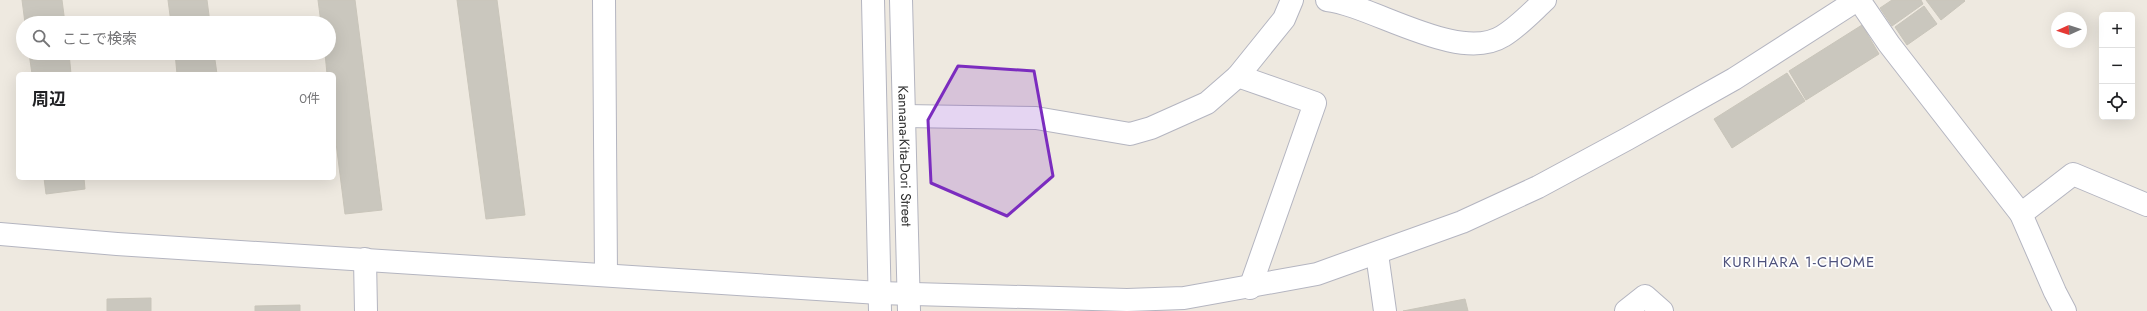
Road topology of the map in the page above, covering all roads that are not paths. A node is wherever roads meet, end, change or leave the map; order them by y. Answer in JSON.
{"nodes":[{"id":1,"x":604,"y":0,"type":"edge"},
{"id":2,"x":873,"y":0,"type":"edge"},
{"id":3,"x":901,"y":0,"type":"edge"},
{"id":4,"x":1292,"y":0,"type":"edge"},
{"id":5,"x":1327,"y":0,"type":"edge"},
{"id":6,"x":1545,"y":0,"type":"edge"},
{"id":7,"x":1858,"y":0,"type":"edge"},
{"id":8,"x":1238,"y":76,"type":"junction"},
{"id":9,"x":904,"y":116,"type":"junction"},
{"id":10,"x":2147,"y":205,"type":"edge"},
{"id":11,"x":2021,"y":214,"type":"junction"},
{"id":12,"x":0,"y":234,"type":"edge"},
{"id":13,"x":1377,"y":254,"type":"junction"},
{"id":14,"x":365,"y":260,"type":"junction"},
{"id":15,"x":606,"y":275,"type":"junction"},
{"id":16,"x":1250,"y":288,"type":"junction"},
{"id":17,"x":880,"y":302,"type":"edge"},
{"id":18,"x":909,"y":302,"type":"edge"},
{"id":19,"x":1009,"y":304,"type":"edge"},
{"id":20,"x":1184,"y":304,"type":"edge"},
{"id":21,"x":366,"y":311,"type":"edge"},
{"id":22,"x":1385,"y":311,"type":"edge"},
{"id":23,"x":1626,"y":311,"type":"edge"},
{"id":24,"x":1662,"y":311,"type":"edge"},
{"id":25,"x":2066,"y":311,"type":"edge"}],
"edges":[{"from":1,"to":15,"type":"street"},
{"from":2,"to":17,"type":"street","name":"Kannana-Kita-Dori Street"},
{"from":3,"to":9,"type":"street","name":"Kannana-Kita-Dori Street"},
{"from":4,"to":8,"type":"street"},
{"from":5,"to":6,"type":"street"},
{"from":7,"to":11,"type":"street"},
{"from":7,"to":13,"type":"street"},
{"from":8,"to":9,"type":"street"},
{"from":8,"to":16,"type":"street"},
{"from":9,"to":18,"type":"street","name":"Kannana-Kita-Dori Street"},
{"from":10,"to":11,"type":"street"},
{"from":11,"to":25,"type":"street"},
{"from":12,"to":14,"type":"street"},
{"from":13,"to":16,"type":"street"},
{"from":13,"to":22,"type":"street"},
{"from":14,"to":15,"type":"street"},
{"from":14,"to":21,"type":"street"},
{"from":15,"to":17,"type":"street"},
{"from":16,"to":20,"type":"street"},
{"from":17,"to":18,"type":"street"},
{"from":18,"to":19,"type":"street"},
{"from":19,"to":20,"type":"street"},
{"from":23,"to":24,"type":"street"}]}
